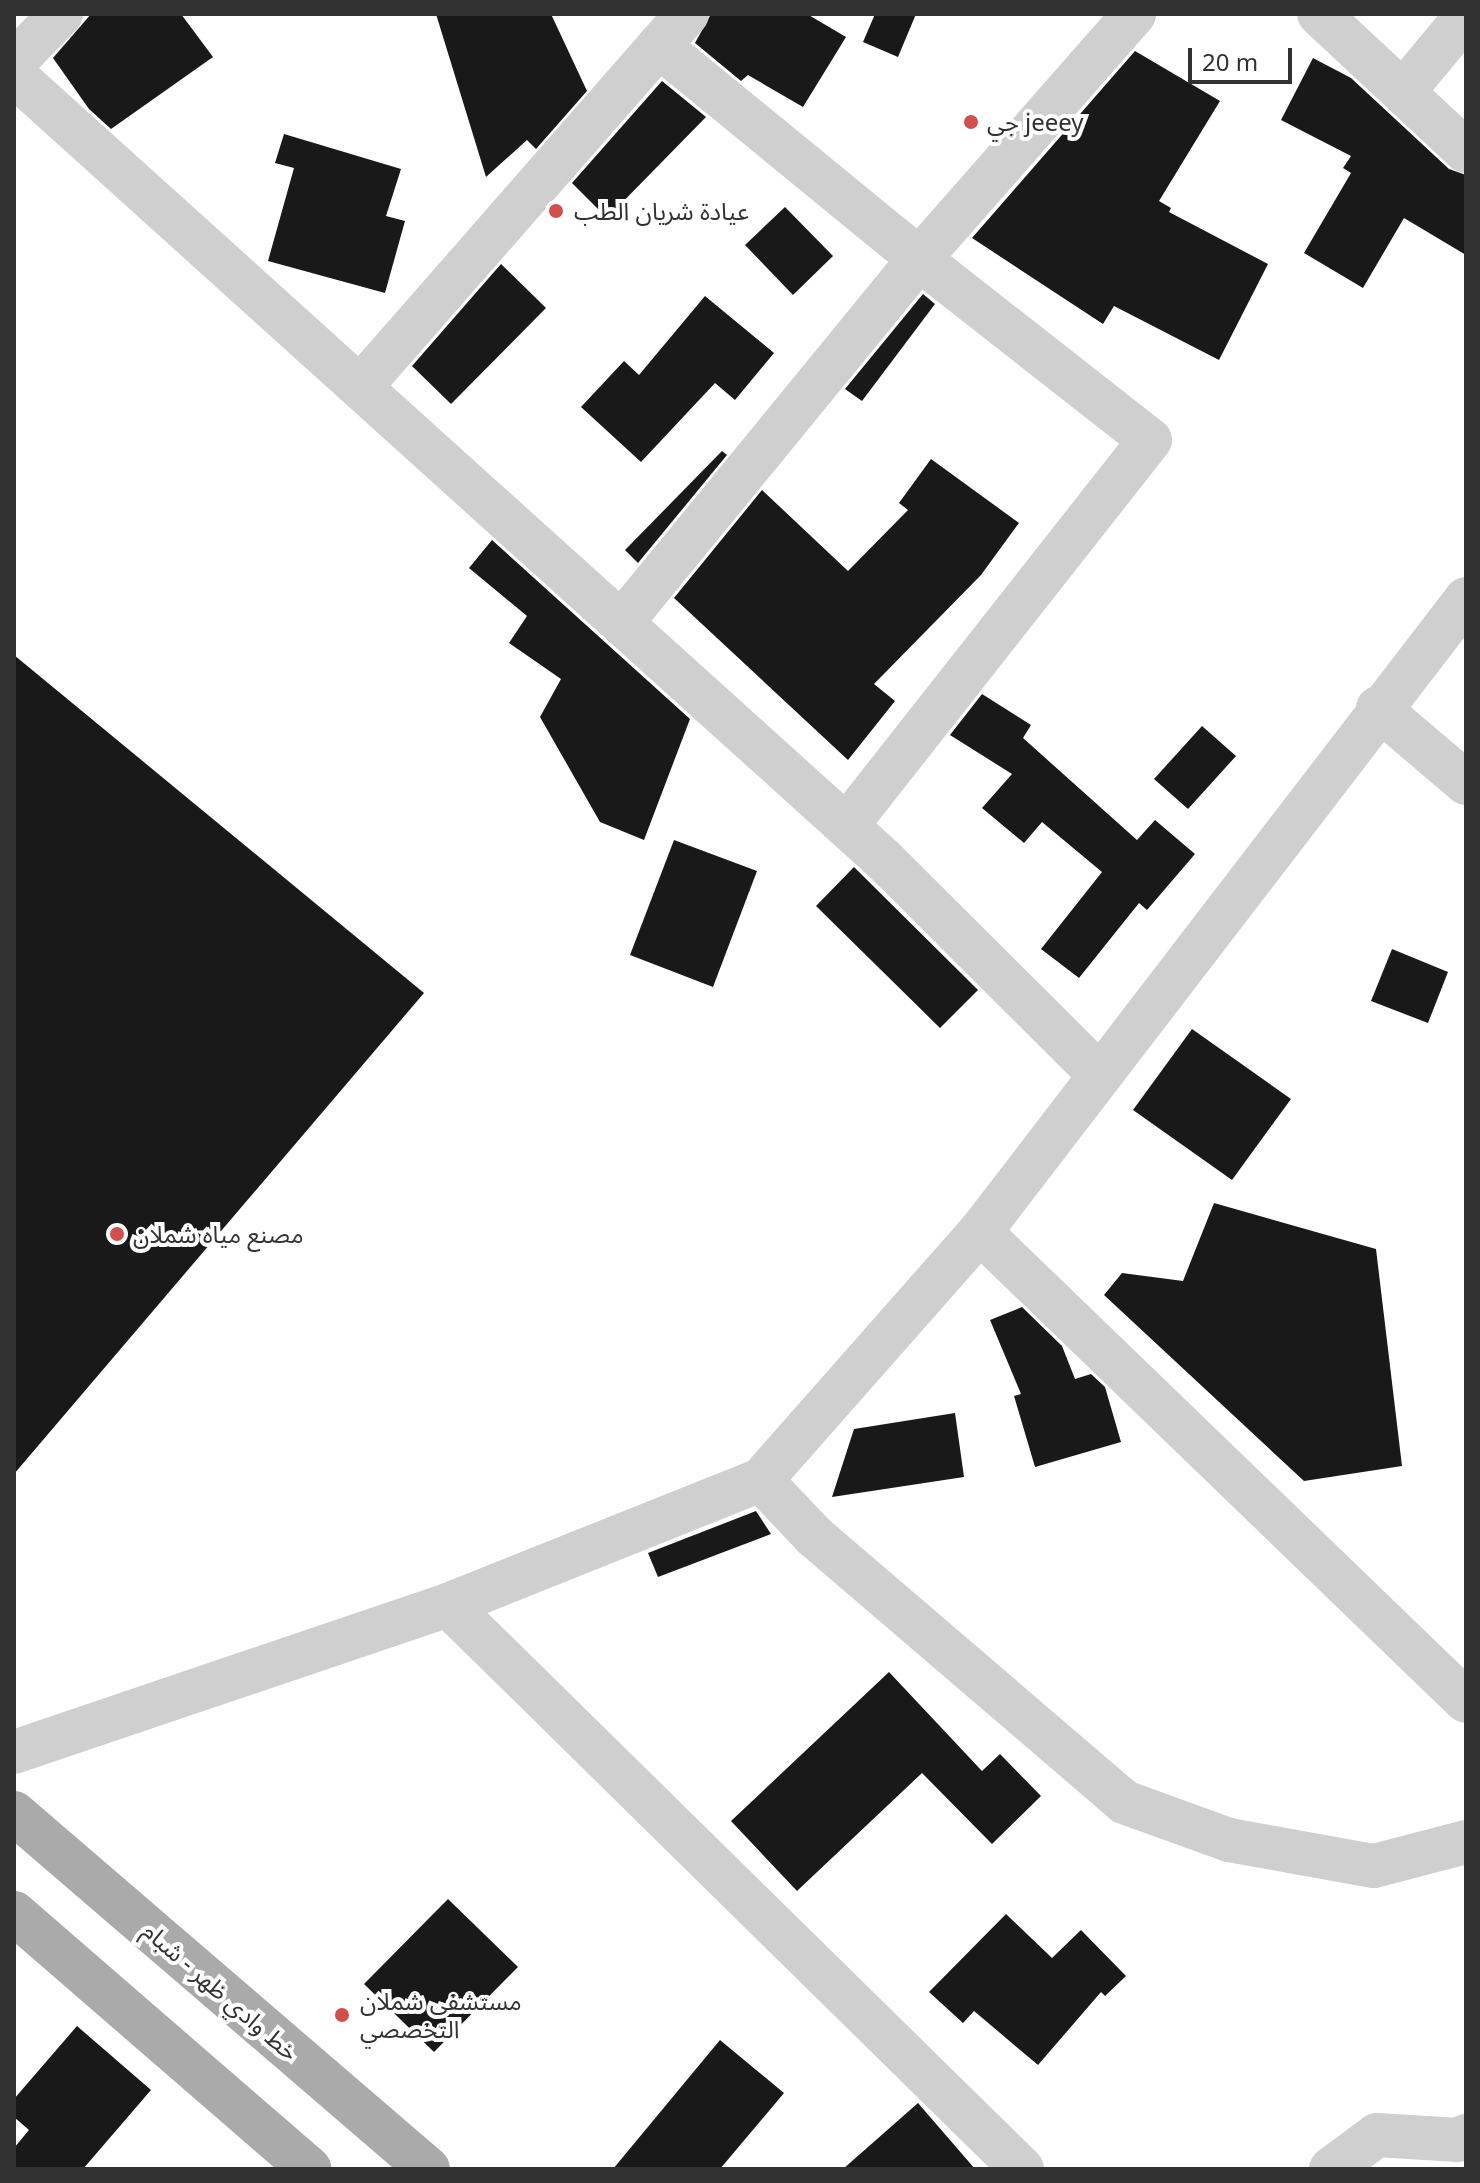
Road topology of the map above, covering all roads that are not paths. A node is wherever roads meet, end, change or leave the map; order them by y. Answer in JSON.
{"nodes":[{"id":1,"x":61,"y":14,"type":"edge"},
{"id":2,"x":687,"y":14,"type":"edge"},
{"id":3,"x":1134,"y":14,"type":"edge"},
{"id":4,"x":1319,"y":14,"type":"edge"},
{"id":5,"x":1466,"y":16,"type":"edge"},
{"id":6,"x":659,"y":46,"type":"junction"},
{"id":7,"x":14,"y":62,"type":"edge"},
{"id":8,"x":14,"y":75,"type":"edge"},
{"id":9,"x":1403,"y":92,"type":"junction"},
{"id":10,"x":1466,"y":151,"type":"edge"},
{"id":11,"x":919,"y":259,"type":"junction"},
{"id":12,"x":362,"y":385,"type":"junction"},
{"id":13,"x":1466,"y":599,"type":"edge"},
{"id":14,"x":622,"y":622,"type":"junction"},
{"id":15,"x":1378,"y":708,"type":"junction"},
{"id":16,"x":1466,"y":783,"type":"edge"},
{"id":17,"x":846,"y":826,"type":"junction"},
{"id":18,"x":1100,"y":1075,"type":"junction"},
{"id":19,"x":980,"y":1232,"type":"junction"},
{"id":20,"x":761,"y":1480,"type":"junction"},
{"id":21,"x":448,"y":1605,"type":"junction"},
{"id":22,"x":1466,"y":1701,"type":"edge"},
{"id":23,"x":14,"y":1752,"type":"edge"},
{"id":24,"x":14,"y":1813,"type":"edge"},
{"id":25,"x":1466,"y":1842,"type":"edge"},
{"id":26,"x":14,"y":1913,"type":"edge"},
{"id":27,"x":1466,"y":2136,"type":"edge"},
{"id":28,"x":310,"y":2169,"type":"edge"},
{"id":29,"x":428,"y":2169,"type":"edge"},
{"id":30,"x":1022,"y":2169,"type":"edge"},
{"id":31,"x":1331,"y":2169,"type":"edge"}],
"edges":[{"from":1,"to":7,"type":"street"},
{"from":2,"to":6,"type":"street"},
{"from":3,"to":11,"type":"street"},
{"from":4,"to":9,"type":"street"},
{"from":5,"to":9,"type":"street"},
{"from":6,"to":11,"type":"street"},
{"from":6,"to":12,"type":"street"},
{"from":8,"to":12,"type":"street"},
{"from":9,"to":10,"type":"street"},
{"from":11,"to":14,"type":"street"},
{"from":11,"to":17,"type":"street"},
{"from":12,"to":14,"type":"street"},
{"from":13,"to":15,"type":"street"},
{"from":14,"to":17,"type":"street"},
{"from":15,"to":16,"type":"street"},
{"from":15,"to":18,"type":"street"},
{"from":17,"to":18,"type":"street"},
{"from":18,"to":19,"type":"street"},
{"from":19,"to":20,"type":"street"},
{"from":19,"to":22,"type":"street"},
{"from":20,"to":21,"type":"street"},
{"from":20,"to":25,"type":"street"},
{"from":21,"to":23,"type":"street"},
{"from":21,"to":30,"type":"street"},
{"from":24,"to":29,"type":"main road","name":"خط وادي ظهر - شبام"},
{"from":26,"to":28,"type":"main road"},
{"from":27,"to":31,"type":"street"}]}
